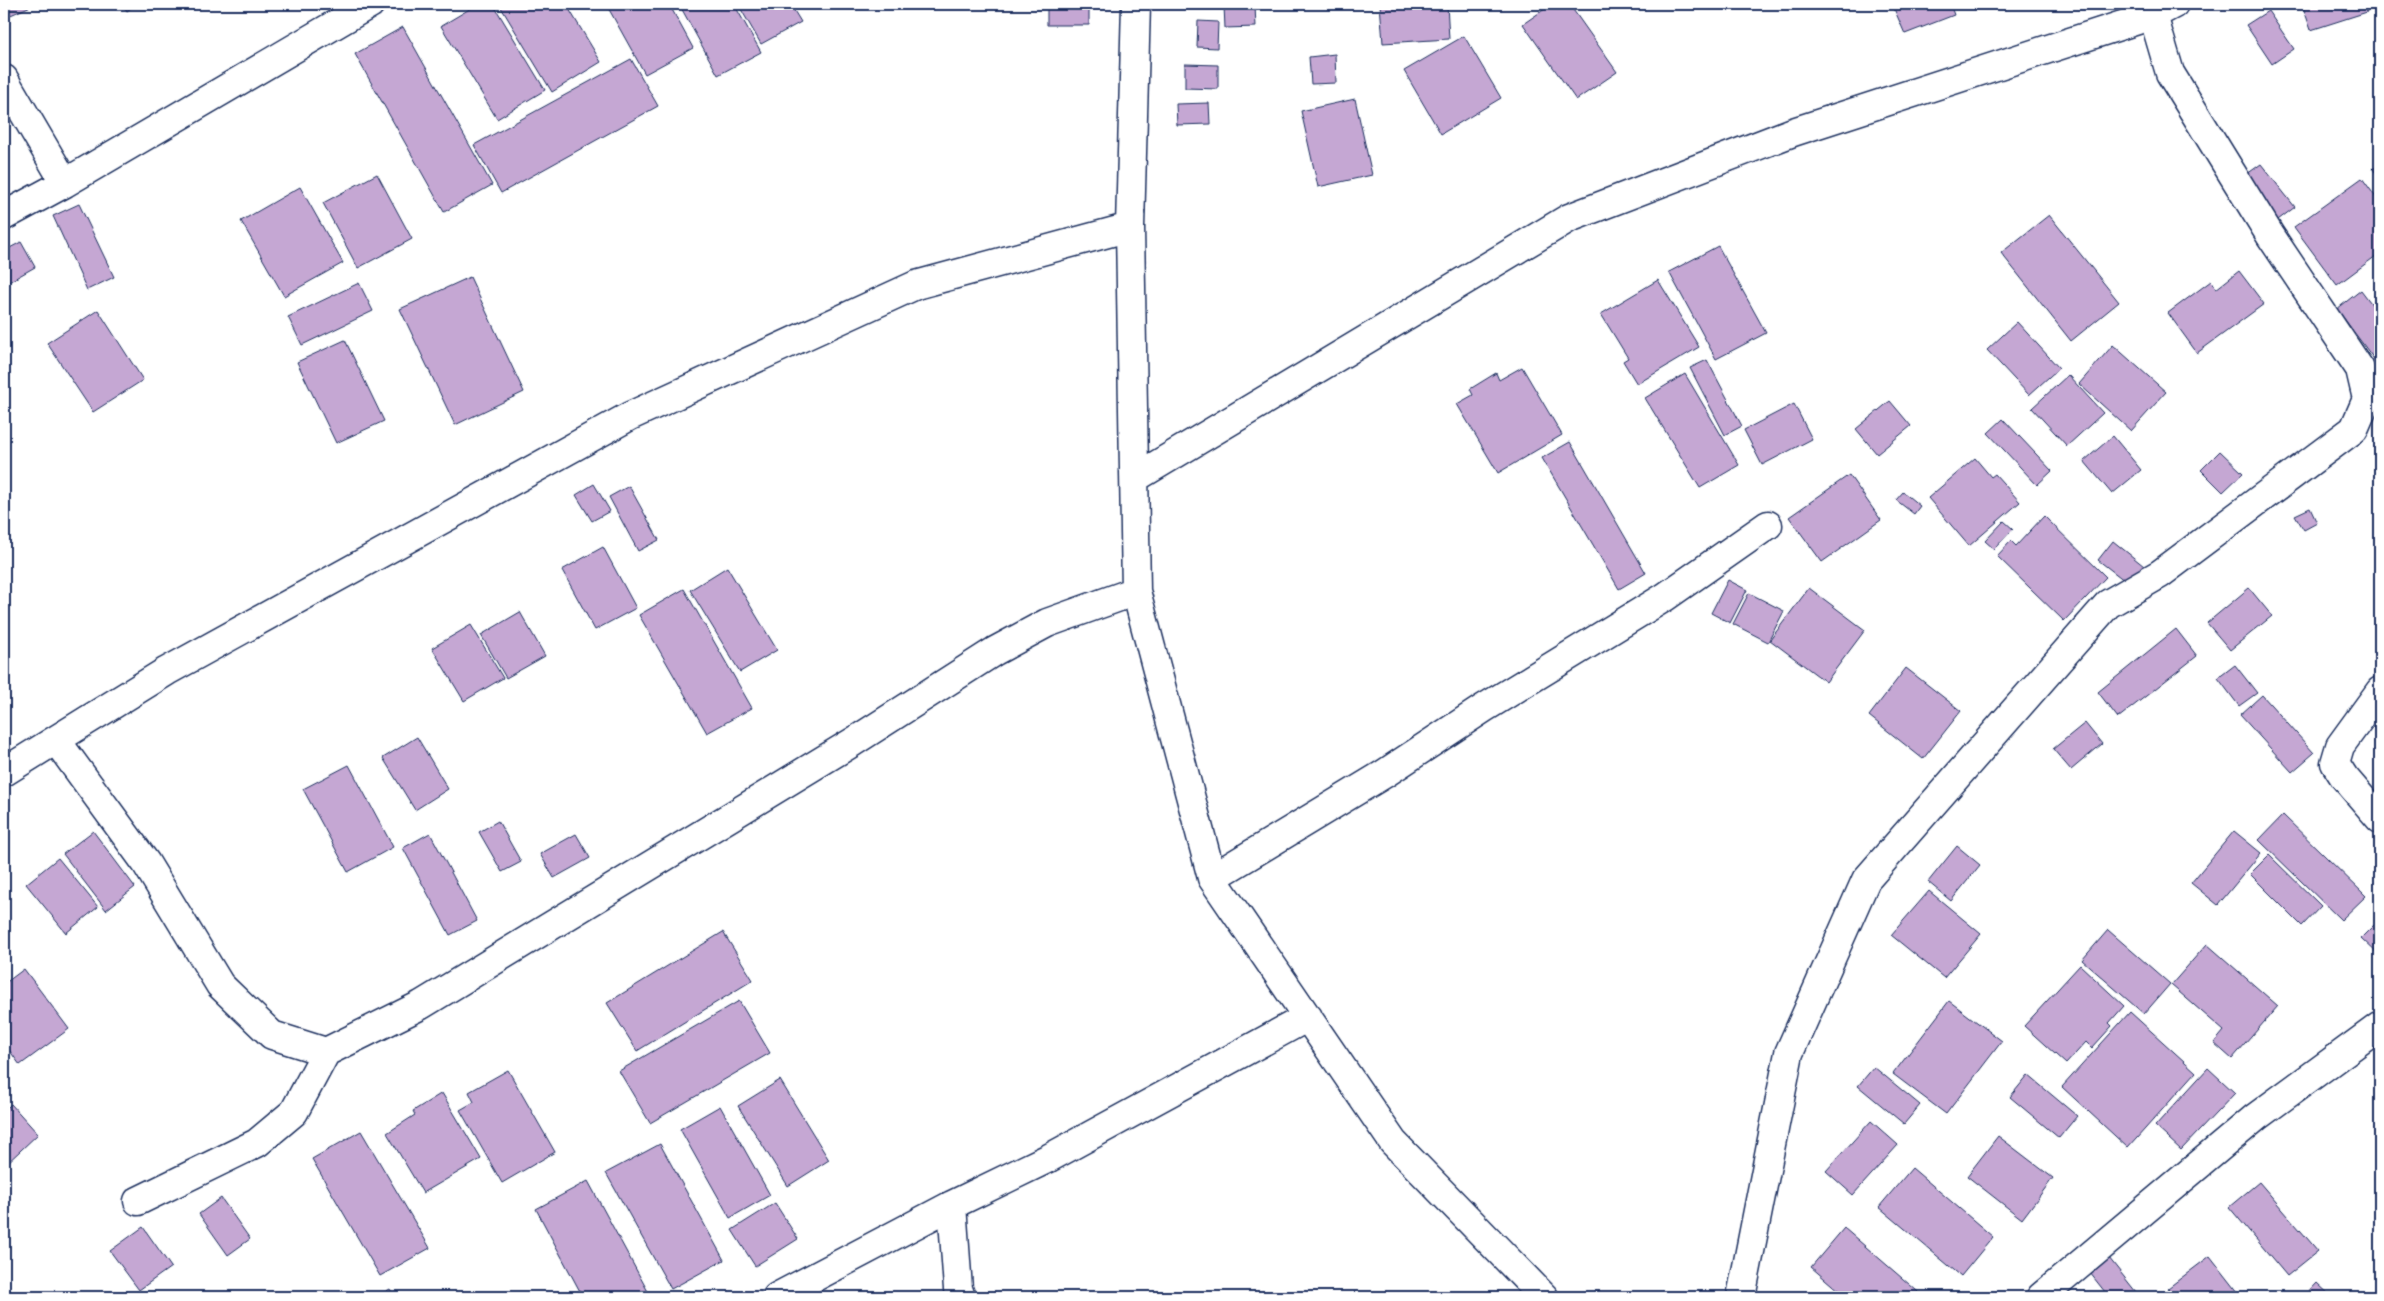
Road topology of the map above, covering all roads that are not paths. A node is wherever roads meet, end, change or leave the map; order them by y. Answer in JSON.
{"nodes":[{"id":1,"x":370,"y":4,"type":"edge"},
{"id":2,"x":1136,"y":4,"type":"edge"},
{"id":3,"x":2163,"y":9,"type":"edge"},
{"id":4,"x":4,"y":79,"type":"edge"},
{"id":5,"x":65,"y":183,"type":"junction"},
{"id":6,"x":4,"y":216,"type":"edge"},
{"id":7,"x":1130,"y":227,"type":"junction"},
{"id":8,"x":2380,"y":424,"type":"edge"},
{"id":9,"x":2354,"y":430,"type":"junction"},
{"id":10,"x":1135,"y":478,"type":"junction"},
{"id":11,"x":1768,"y":526,"type":"dead end"},
{"id":12,"x":1136,"y":591,"type":"junction"},
{"id":13,"x":2380,"y":691,"type":"edge"},
{"id":14,"x":56,"y":740,"type":"junction"},
{"id":15,"x":4,"y":772,"type":"edge"},
{"id":16,"x":2380,"y":819,"type":"edge"},
{"id":17,"x":1212,"y":878,"type":"junction"},
{"id":18,"x":1308,"y":1017,"type":"junction"},
{"id":19,"x":2380,"y":1026,"type":"edge"},
{"id":20,"x":326,"y":1052,"type":"junction"},
{"id":21,"x":138,"y":1201,"type":"dead end"},
{"id":22,"x":952,"y":1205,"type":"junction"},
{"id":23,"x":777,"y":1297,"type":"edge"},
{"id":24,"x":962,"y":1297,"type":"edge"},
{"id":25,"x":1544,"y":1297,"type":"edge"},
{"id":26,"x":1741,"y":1297,"type":"edge"},
{"id":27,"x":2041,"y":1297,"type":"edge"}],
"edges":[{"from":1,"to":5,"type":"street"},
{"from":2,"to":7,"type":"street"},
{"from":3,"to":9,"type":"street"},
{"from":3,"to":10,"type":"street"},
{"from":4,"to":5,"type":"street"},
{"from":5,"to":6,"type":"street"},
{"from":7,"to":10,"type":"street"},
{"from":7,"to":14,"type":"street"},
{"from":8,"to":9,"type":"street"},
{"from":9,"to":26,"type":"street"},
{"from":10,"to":12,"type":"street"},
{"from":11,"to":17,"type":"street"},
{"from":12,"to":17,"type":"street"},
{"from":12,"to":20,"type":"street"},
{"from":13,"to":16,"type":"street"},
{"from":14,"to":15,"type":"street"},
{"from":14,"to":20,"type":"street"},
{"from":17,"to":18,"type":"street"},
{"from":18,"to":22,"type":"street"},
{"from":18,"to":25,"type":"street"},
{"from":19,"to":27,"type":"street"},
{"from":20,"to":21,"type":"street"},
{"from":22,"to":23,"type":"street"},
{"from":22,"to":24,"type":"street"}]}
